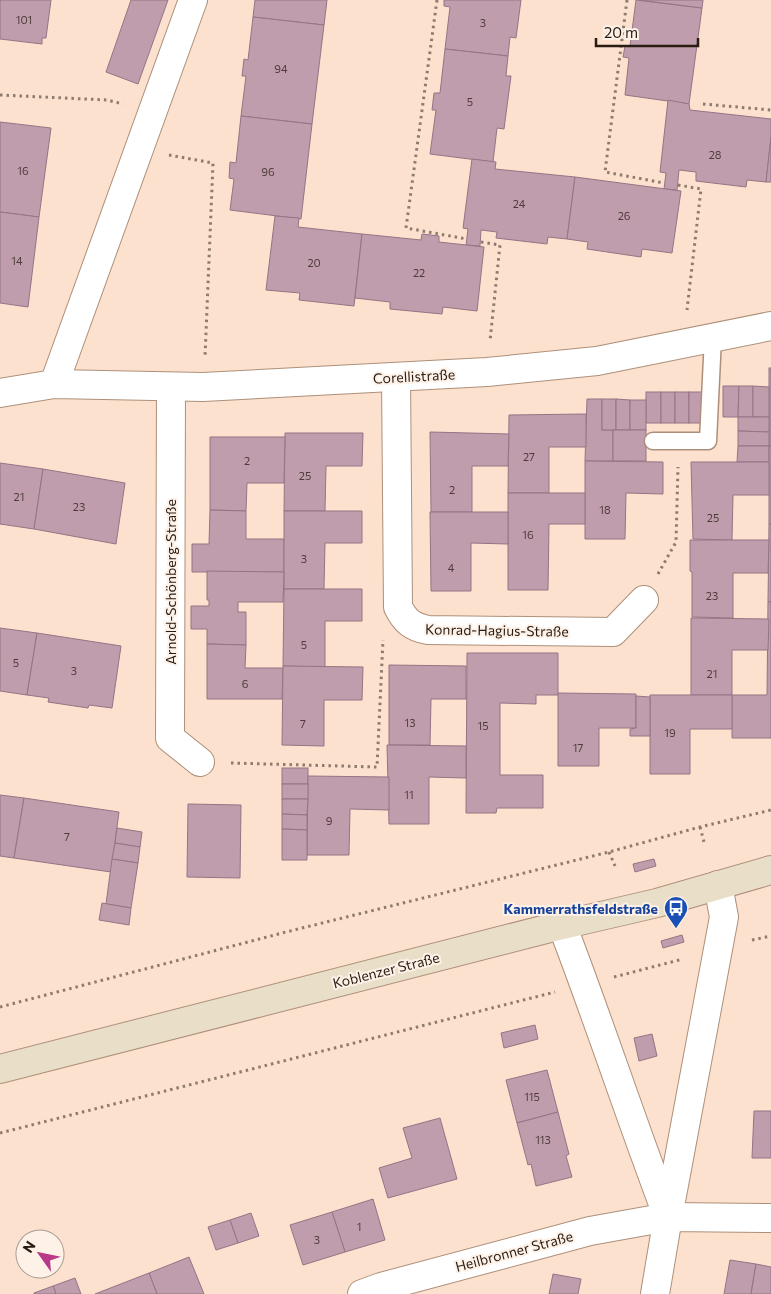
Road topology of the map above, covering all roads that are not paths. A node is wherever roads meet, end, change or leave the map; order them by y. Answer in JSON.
{"nodes":[{"id":1,"x":193,"y":0,"type":"edge"},
{"id":2,"x":771,"y":326,"type":"edge"},
{"id":3,"x":713,"y":337,"type":"junction"},
{"id":4,"x":396,"y":377,"type":"junction"},
{"id":5,"x":54,"y":384,"type":"junction"},
{"id":6,"x":170,"y":388,"type":"junction"},
{"id":7,"x":0,"y":393,"type":"edge"},
{"id":8,"x":653,"y":440,"type":"dead end"},
{"id":9,"x":644,"y":600,"type":"road end"},
{"id":10,"x":200,"y":762,"type":"road end"},
{"id":11,"x":771,"y":870,"type":"edge"},
{"id":12,"x":718,"y":885,"type":"junction"},
{"id":13,"x":562,"y":925,"type":"junction"},
{"id":14,"x":0,"y":1069,"type":"edge"},
{"id":15,"x":668,"y":1217,"type":"junction"},
{"id":16,"x":771,"y":1218,"type":"edge"},
{"id":17,"x":362,"y":1294,"type":"edge"},
{"id":18,"x":656,"y":1294,"type":"edge"}],
"edges":[{"from":1,"to":5,"type":"street"},
{"from":2,"to":3,"type":"street","name":"Corellistraße"},
{"from":3,"to":4,"type":"street","name":"Corellistraße"},
{"from":3,"to":8,"type":"lane"},
{"from":4,"to":6,"type":"street","name":"Corellistraße"},
{"from":4,"to":9,"type":"street","name":"Konrad-Hagius-Straße"},
{"from":5,"to":6,"type":"street","name":"Corellistraße"},
{"from":5,"to":7,"type":"street","name":"Corellistraße"},
{"from":6,"to":10,"type":"street","name":"Arnold-Schönberg-Straße"},
{"from":11,"to":12,"type":"main road","name":"Koblenzer Straße"},
{"from":12,"to":13,"type":"main road","name":"Koblenzer Straße"},
{"from":12,"to":15,"type":"street"},
{"from":13,"to":14,"type":"main road","name":"Koblenzer Straße"},
{"from":13,"to":15,"type":"street"},
{"from":15,"to":16,"type":"street","name":"Heilbronner Straße"},
{"from":15,"to":17,"type":"street","name":"Heilbronner Straße"},
{"from":15,"to":18,"type":"street"}]}
